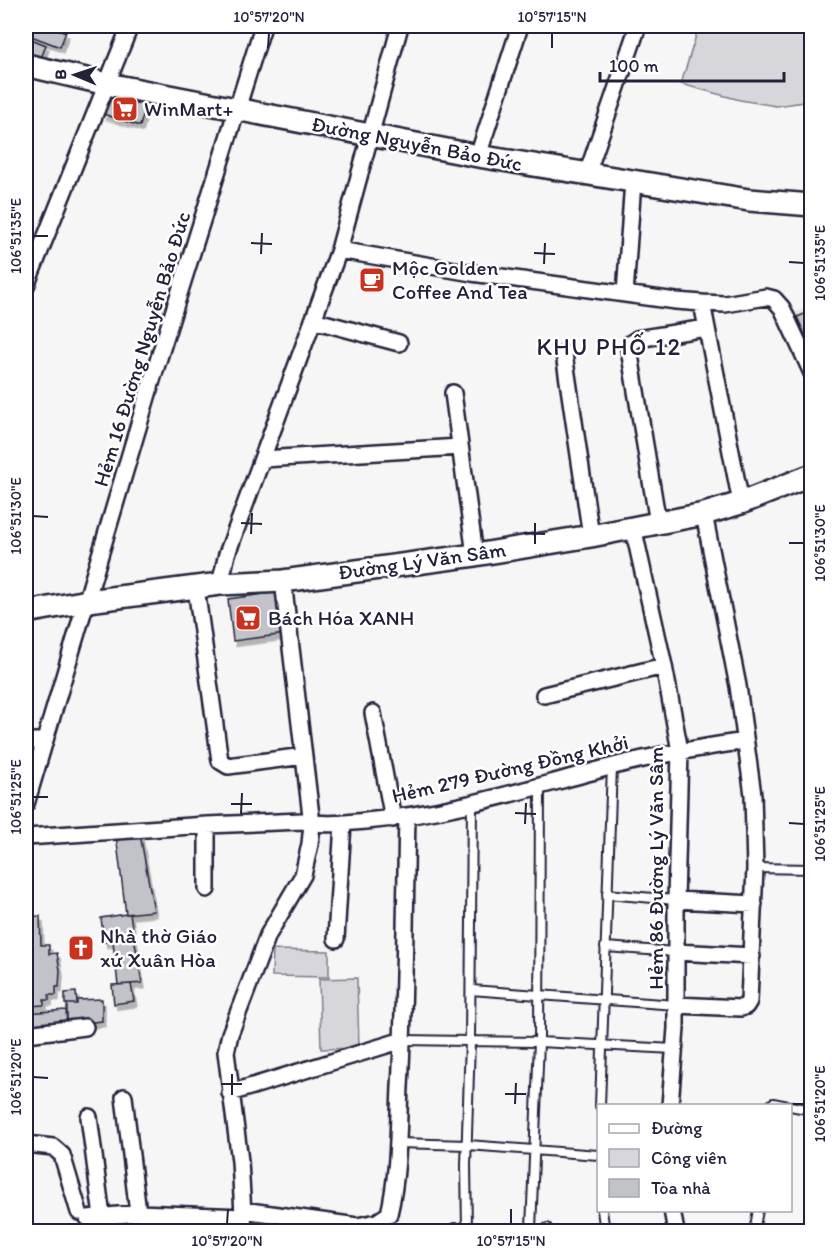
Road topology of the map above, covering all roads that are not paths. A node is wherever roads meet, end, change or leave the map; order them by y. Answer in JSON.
{"nodes":[{"id":1,"x":130,"y":26,"type":"edge"},
{"id":2,"x":263,"y":26,"type":"edge"},
{"id":3,"x":400,"y":26,"type":"edge"},
{"id":4,"x":520,"y":26,"type":"edge"},
{"id":5,"x":638,"y":26,"type":"edge"},
{"id":6,"x":26,"y":65,"type":"edge"},
{"id":7,"x":106,"y":84,"type":"junction"},
{"id":8,"x":238,"y":109,"type":"junction"},
{"id":9,"x":371,"y":136,"type":"junction"},
{"id":10,"x":478,"y":156,"type":"junction"},
{"id":11,"x":587,"y":174,"type":"junction"},
{"id":12,"x":633,"y":181,"type":"junction"},
{"id":13,"x":812,"y":205,"type":"edge"},
{"id":14,"x":339,"y":250,"type":"junction"},
{"id":15,"x":26,"y":286,"type":"edge"},
{"id":16,"x":625,"y":294,"type":"junction"},
{"id":17,"x":702,"y":303,"type":"junction"},
{"id":18,"x":313,"y":320,"type":"junction"},
{"id":19,"x":706,"y":328,"type":"junction"},
{"id":20,"x":399,"y":343,"type":"dead end"},
{"id":21,"x":564,"y":354,"type":"dead end"},
{"id":22,"x":812,"y":373,"type":"edge"},
{"id":23,"x":453,"y":393,"type":"dead end"},
{"id":24,"x":460,"y":447,"type":"junction"},
{"id":25,"x":263,"y":459,"type":"junction"},
{"id":26,"x":812,"y":475,"type":"edge"},
{"id":27,"x":741,"y":503,"type":"junction"},
{"id":28,"x":704,"y":514,"type":"junction"},
{"id":29,"x":658,"y":523,"type":"junction"},
{"id":30,"x":633,"y":527,"type":"junction"},
{"id":31,"x":591,"y":536,"type":"junction"},
{"id":32,"x":475,"y":555,"type":"junction"},
{"id":33,"x":282,"y":581,"type":"junction"},
{"id":34,"x":220,"y":584,"type":"junction"},
{"id":35,"x":196,"y":588,"type":"junction"},
{"id":36,"x":88,"y":601,"type":"junction"},
{"id":37,"x":26,"y":612,"type":"edge"},
{"id":38,"x":664,"y":666,"type":"junction"},
{"id":39,"x":544,"y":695,"type":"dead end"},
{"id":40,"x":373,"y":712,"type":"dead end"},
{"id":41,"x":26,"y":741,"type":"edge"},
{"id":42,"x":44,"y":741,"type":"junction"},
{"id":43,"x":745,"y":741,"type":"junction"},
{"id":44,"x":680,"y":751,"type":"junction"},
{"id":45,"x":304,"y":756,"type":"junction"},
{"id":46,"x":612,"y":766,"type":"junction"},
{"id":47,"x":540,"y":786,"type":"junction"},
{"id":48,"x":472,"y":803,"type":"junction"},
{"id":49,"x":26,"y":804,"type":"edge"},
{"id":50,"x":400,"y":818,"type":"junction"},
{"id":51,"x":343,"y":823,"type":"junction"},
{"id":52,"x":312,"y":824,"type":"junction"},
{"id":53,"x":207,"y":825,"type":"junction"},
{"id":54,"x":26,"y":837,"type":"edge"},
{"id":55,"x":755,"y":868,"type":"junction"},
{"id":56,"x":812,"y":869,"type":"edge"},
{"id":57,"x":207,"y":889,"type":"dead end"},
{"id":58,"x":607,"y":894,"type":"junction"},
{"id":59,"x":676,"y":900,"type":"junction"},
{"id":60,"x":754,"y":904,"type":"junction"},
{"id":61,"x":336,"y":939,"type":"dead end"},
{"id":62,"x":605,"y":947,"type":"junction"},
{"id":63,"x":676,"y":952,"type":"junction"},
{"id":64,"x":752,"y":956,"type":"junction"},
{"id":65,"x":471,"y":990,"type":"junction"},
{"id":66,"x":539,"y":994,"type":"junction"},
{"id":67,"x":603,"y":999,"type":"junction"},
{"id":68,"x":676,"y":1005,"type":"junction"},
{"id":69,"x":85,"y":1027,"type":"dead end"},
{"id":70,"x":26,"y":1034,"type":"edge"},
{"id":71,"x":403,"y":1040,"type":"junction"},
{"id":72,"x":470,"y":1041,"type":"junction"},
{"id":73,"x":539,"y":1042,"type":"junction"},
{"id":74,"x":601,"y":1045,"type":"junction"},
{"id":75,"x":674,"y":1049,"type":"junction"},
{"id":76,"x":230,"y":1093,"type":"junction"},
{"id":77,"x":124,"y":1097,"type":"dead end"},
{"id":78,"x":600,"y":1104,"type":"edge"},
{"id":79,"x":670,"y":1104,"type":"edge"},
{"id":80,"x":792,"y":1106,"type":"edge"},
{"id":81,"x":812,"y":1110,"type":"edge"},
{"id":82,"x":89,"y":1117,"type":"dead end"},
{"id":83,"x":398,"y":1143,"type":"junction"},
{"id":84,"x":26,"y":1144,"type":"edge"},
{"id":85,"x":468,"y":1144,"type":"junction"},
{"id":86,"x":533,"y":1151,"type":"junction"},
{"id":87,"x":597,"y":1155,"type":"edge"},
{"id":88,"x":602,"y":1212,"type":"edge"},
{"id":89,"x":672,"y":1212,"type":"edge"},
{"id":90,"x":758,"y":1212,"type":"edge"},
{"id":91,"x":138,"y":1213,"type":"junction"},
{"id":92,"x":90,"y":1216,"type":"junction"},
{"id":93,"x":243,"y":1220,"type":"edge"},
{"id":94,"x":531,"y":1228,"type":"dead end"},
{"id":95,"x":357,"y":1229,"type":"edge"},
{"id":96,"x":455,"y":1232,"type":"edge"},
{"id":97,"x":605,"y":1232,"type":"edge"},
{"id":98,"x":676,"y":1232,"type":"edge"},
{"id":99,"x":754,"y":1232,"type":"edge"}],
"edges":[{"from":1,"to":7,"type":"street"},
{"from":2,"to":8,"type":"street","name":"Hẻm 16 Đường Nguyễn Bảo Đức"},
{"from":3,"to":9,"type":"street"},
{"from":4,"to":10,"type":"street"},
{"from":5,"to":11,"type":"street"},
{"from":6,"to":7,"type":"street","name":"Đường Nguyễn Bảo Đức"},
{"from":7,"to":8,"type":"street","name":"Đường Nguyễn Bảo Đức"},
{"from":7,"to":15,"type":"street"},
{"from":8,"to":9,"type":"street","name":"Đường Nguyễn Bảo Đức"},
{"from":8,"to":36,"type":"street","name":"Hẻm 16 Đường Nguyễn Bảo Đức"},
{"from":9,"to":10,"type":"street","name":"Đường Nguyễn Bảo Đức"},
{"from":9,"to":14,"type":"street"},
{"from":10,"to":11,"type":"street","name":"Đường Nguyễn Bảo Đức"},
{"from":11,"to":12,"type":"street","name":"Đường Nguyễn Bảo Đức"},
{"from":12,"to":13,"type":"street","name":"Đường Nguyễn Bảo Đức"},
{"from":12,"to":16,"type":"street"},
{"from":14,"to":16,"type":"street"},
{"from":14,"to":18,"type":"street"},
{"from":16,"to":17,"type":"street"},
{"from":17,"to":19,"type":"street"},
{"from":17,"to":22,"type":"street"},
{"from":18,"to":20,"type":"street"},
{"from":18,"to":25,"type":"street"},
{"from":19,"to":27,"type":"street"},
{"from":19,"to":29,"type":"street"},
{"from":21,"to":31,"type":"street"},
{"from":23,"to":24,"type":"street"},
{"from":24,"to":25,"type":"street"},
{"from":24,"to":32,"type":"street"},
{"from":25,"to":34,"type":"street"},
{"from":26,"to":27,"type":"street","name":"Đường Lý Văn Sâm"},
{"from":27,"to":28,"type":"street","name":"Đường Lý Văn Sâm"},
{"from":28,"to":29,"type":"street","name":"Đường Lý Văn Sâm"},
{"from":28,"to":43,"type":"street"},
{"from":29,"to":30,"type":"street","name":"Đường Lý Văn Sâm"},
{"from":30,"to":31,"type":"street","name":"Đường Lý Văn Sâm"},
{"from":30,"to":38,"type":"street","name":"Hẻm 86 Đường Lý Văn Sâm"},
{"from":31,"to":32,"type":"street","name":"Đường Lý Văn Sâm"},
{"from":32,"to":33,"type":"street","name":"Đường Lý Văn Sâm"},
{"from":33,"to":34,"type":"street","name":"Đường Lý Văn Sâm"},
{"from":33,"to":45,"type":"street"},
{"from":34,"to":35,"type":"street","name":"Đường Lý Văn Sâm"},
{"from":35,"to":36,"type":"street","name":"Đường Lý Văn Sâm"},
{"from":35,"to":45,"type":"street"},
{"from":36,"to":37,"type":"street","name":"Đường Lý Văn Sâm"},
{"from":36,"to":42,"type":"street","name":"Hẻm 16 Đường Nguyễn Bảo Đức"},
{"from":38,"to":39,"type":"street"},
{"from":38,"to":44,"type":"street","name":"Hẻm 86 Đường Lý Văn Sâm"},
{"from":40,"to":50,"type":"street"},
{"from":41,"to":42,"type":"street"},
{"from":42,"to":49,"type":"street","name":"Hẻm 16 Đường Nguyễn Bảo Đức"},
{"from":43,"to":44,"type":"street","name":"Hẻm 279 Đường Đồng Khởi"},
{"from":43,"to":55,"type":"street"},
{"from":44,"to":46,"type":"street","name":"Hẻm 279 Đường Đồng Khởi"},
{"from":44,"to":59,"type":"street","name":"Hẻm 86 Đường Lý Văn Sâm"},
{"from":45,"to":52,"type":"street"},
{"from":46,"to":47,"type":"street","name":"Hẻm 279 Đường Đồng Khởi"},
{"from":46,"to":58,"type":"lane"},
{"from":47,"to":48,"type":"street","name":"Hẻm 279 Đường Đồng Khởi"},
{"from":47,"to":66,"type":"lane"},
{"from":48,"to":50,"type":"street","name":"Hẻm 279 Đường Đồng Khởi"},
{"from":48,"to":65,"type":"lane"},
{"from":50,"to":51,"type":"street","name":"Hẻm 279 Đường Đồng Khởi"},
{"from":50,"to":71,"type":"street"},
{"from":51,"to":52,"type":"street","name":"Hẻm 279 Đường Đồng Khởi"},
{"from":51,"to":61,"type":"street"},
{"from":52,"to":53,"type":"street","name":"Hẻm 279 Đường Đồng Khởi"},
{"from":52,"to":76,"type":"street"},
{"from":53,"to":54,"type":"street","name":"Hẻm 279 Đường Đồng Khởi"},
{"from":53,"to":57,"type":"street"},
{"from":55,"to":56,"type":"lane"},
{"from":55,"to":60,"type":"street"},
{"from":58,"to":59,"type":"lane"},
{"from":58,"to":62,"type":"lane"},
{"from":59,"to":60,"type":"street"},
{"from":59,"to":63,"type":"street","name":"Hẻm 86 Đường Lý Văn Sâm"},
{"from":60,"to":64,"type":"street"},
{"from":62,"to":63,"type":"lane"},
{"from":62,"to":67,"type":"lane"},
{"from":63,"to":64,"type":"street"},
{"from":63,"to":68,"type":"street","name":"Hẻm 86 Đường Lý Văn Sâm"},
{"from":64,"to":68,"type":"street"},
{"from":65,"to":66,"type":"lane"},
{"from":65,"to":72,"type":"lane"},
{"from":66,"to":67,"type":"lane"},
{"from":66,"to":73,"type":"lane"},
{"from":67,"to":68,"type":"lane"},
{"from":67,"to":74,"type":"lane"},
{"from":68,"to":75,"type":"street","name":"Hẻm 86 Đường Lý Văn Sâm"},
{"from":69,"to":70,"type":"street"},
{"from":71,"to":72,"type":"lane"},
{"from":71,"to":76,"type":"street"},
{"from":71,"to":83,"type":"street"},
{"from":72,"to":73,"type":"lane"},
{"from":72,"to":85,"type":"lane"},
{"from":73,"to":74,"type":"lane"},
{"from":73,"to":86,"type":"lane"},
{"from":74,"to":75,"type":"lane"},
{"from":74,"to":78,"type":"lane"},
{"from":75,"to":79,"type":"street","name":"Hẻm 86 Đường Lý Văn Sâm"},
{"from":76,"to":93,"type":"street"},
{"from":77,"to":91,"type":"street"},
{"from":80,"to":81,"type":"lane"},
{"from":82,"to":92,"type":"street"},
{"from":83,"to":85,"type":"lane"},
{"from":83,"to":95,"type":"street"},
{"from":84,"to":92,"type":"street"},
{"from":85,"to":86,"type":"lane"},
{"from":85,"to":96,"type":"lane"},
{"from":86,"to":87,"type":"lane"},
{"from":86,"to":94,"type":"lane"},
{"from":88,"to":97,"type":"lane"},
{"from":89,"to":98,"type":"street"},
{"from":90,"to":99,"type":"lane"},
{"from":91,"to":92,"type":"street"},
{"from":91,"to":93,"type":"street"},
{"from":93,"to":95,"type":"street"}]}
